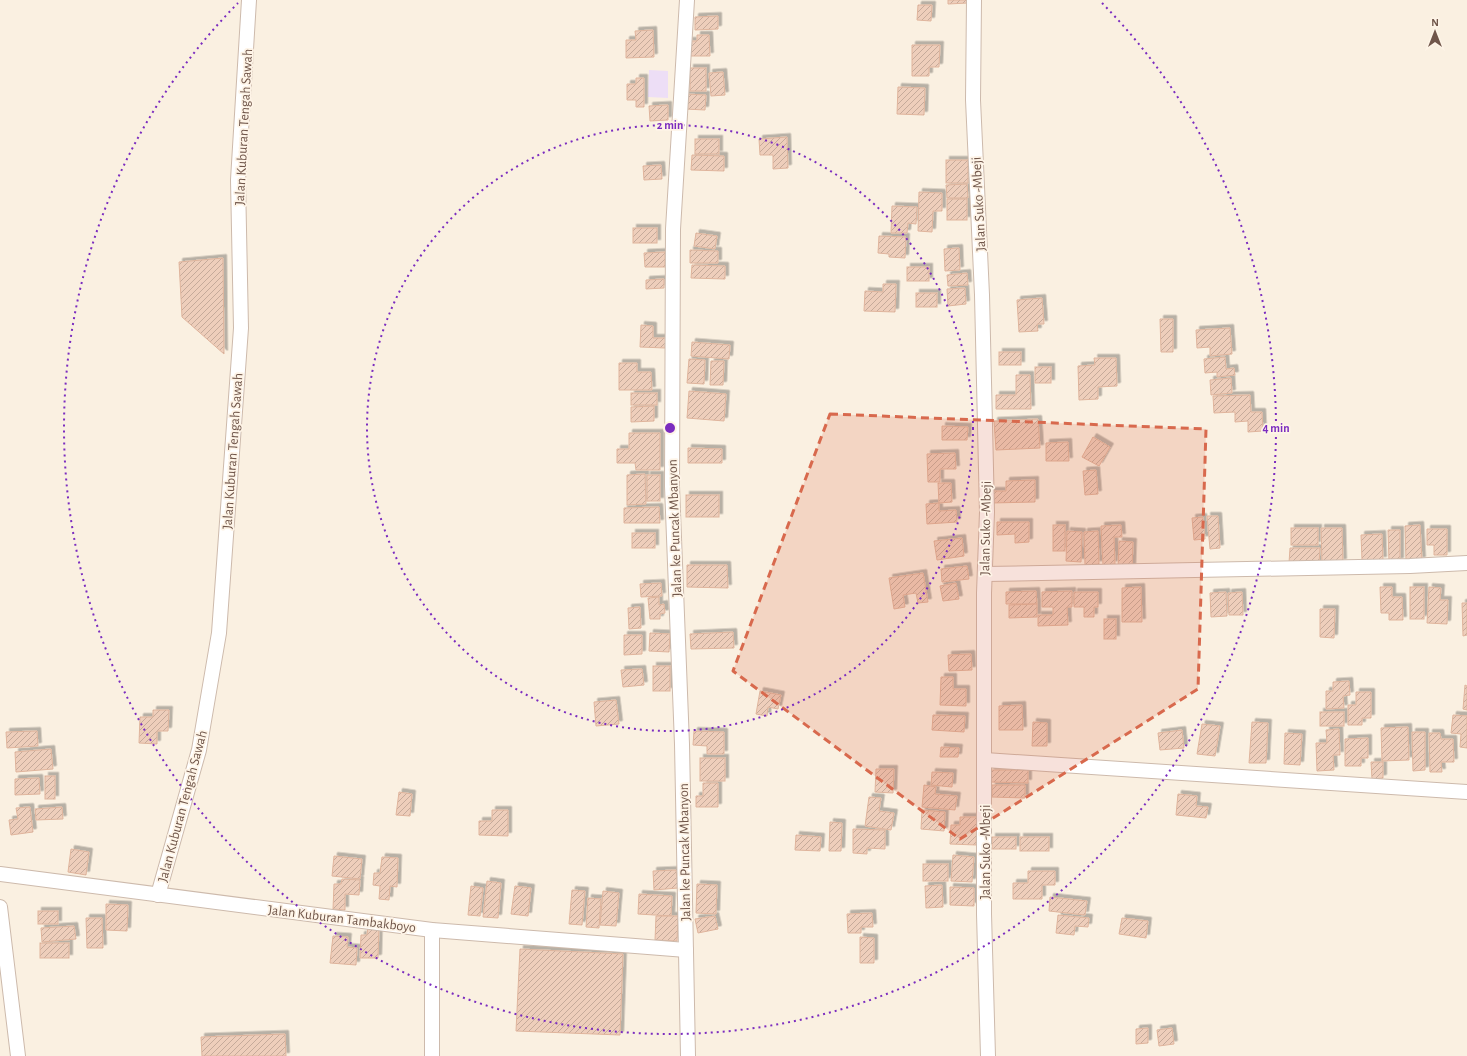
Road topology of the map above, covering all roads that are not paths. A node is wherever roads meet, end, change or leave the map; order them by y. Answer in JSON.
{"nodes":[{"id":1,"x":249,"y":0,"type":"edge"},
{"id":2,"x":687,"y":0,"type":"edge"},
{"id":3,"x":974,"y":0,"type":"edge"},
{"id":4,"x":1467,"y":563,"type":"edge"},
{"id":5,"x":985,"y":574,"type":"junction"},
{"id":6,"x":985,"y":760,"type":"junction"},
{"id":7,"x":1467,"y":792,"type":"edge"},
{"id":8,"x":0,"y":874,"type":"edge"},
{"id":9,"x":158,"y":895,"type":"junction"},
{"id":10,"x":0,"y":907,"type":"edge"},
{"id":11,"x":432,"y":930,"type":"junction"},
{"id":12,"x":686,"y":950,"type":"junction"},
{"id":13,"x":18,"y":1056,"type":"edge"},
{"id":14,"x":432,"y":1056,"type":"edge"},
{"id":15,"x":688,"y":1056,"type":"edge"},
{"id":16,"x":988,"y":1056,"type":"edge"}],
"edges":[{"from":1,"to":9,"type":"street","name":"Jalan Kuburan Tengah Sawah"},
{"from":2,"to":12,"type":"street","name":"Jalan ke Puncak Mbanyon"},
{"from":3,"to":5,"type":"street","name":"Jalan Suko -Mbeji"},
{"from":4,"to":5,"type":"street"},
{"from":5,"to":6,"type":"street","name":"Jalan Suko -Mbeji"},
{"from":6,"to":7,"type":"street"},
{"from":6,"to":16,"type":"street","name":"Jalan Suko -Mbeji"},
{"from":8,"to":9,"type":"street","name":"Jalan Kuburan Tambakboyo"},
{"from":9,"to":11,"type":"street","name":"Jalan Kuburan Tambakboyo"},
{"from":10,"to":13,"type":"street"},
{"from":11,"to":12,"type":"street","name":"Jalan Kuburan Tambakboyo"},
{"from":11,"to":14,"type":"street"},
{"from":12,"to":15,"type":"street","name":"Jalan ke Puncak Mbanyon"}]}
